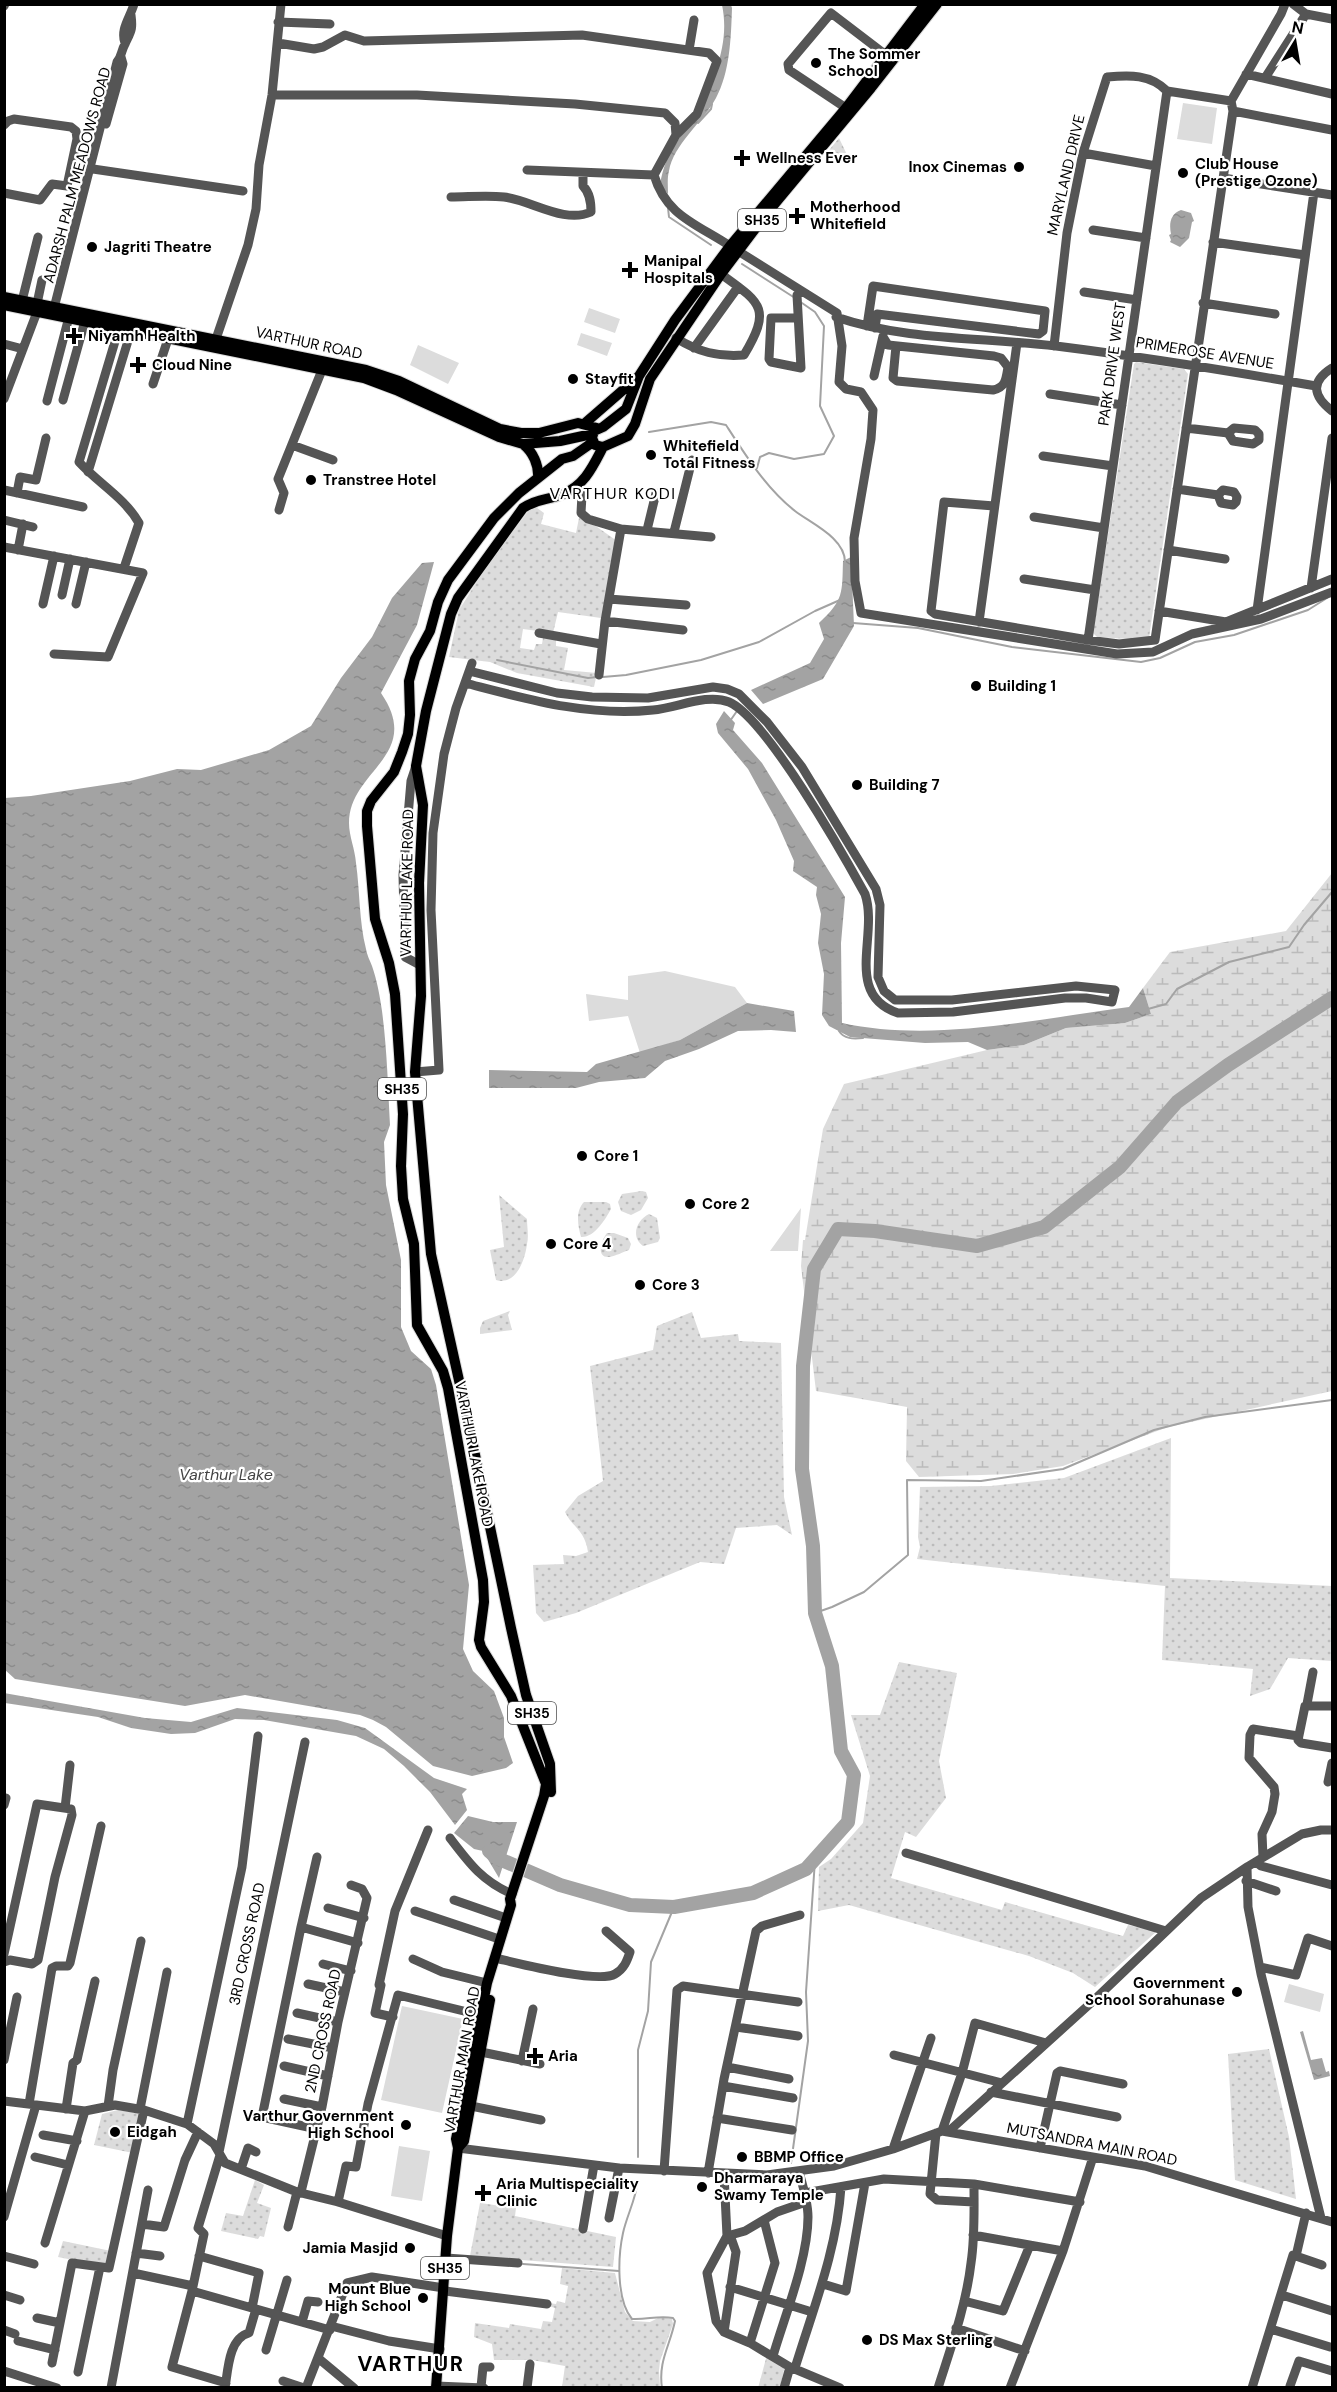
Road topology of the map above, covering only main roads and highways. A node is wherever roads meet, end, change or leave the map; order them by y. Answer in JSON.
{"nodes":[{"id":1,"x":925,"y":4,"type":"edge"},
{"id":2,"x":937,"y":4,"type":"edge"},
{"id":3,"x":734,"y":251,"type":"junction"},
{"id":4,"x":10,"y":301,"type":"edge"},
{"id":5,"x":54,"y":311,"type":"junction"},
{"id":6,"x":639,"y":376,"type":"junction"},
{"id":7,"x":584,"y":424,"type":"junction"},
{"id":8,"x":600,"y":437,"type":"junction"},
{"id":9,"x":523,"y":444,"type":"junction"},
{"id":10,"x":538,"y":478,"type":"junction"},
{"id":11,"x":514,"y":499,"type":"junction"},
{"id":12,"x":523,"y":508,"type":"junction"},
{"id":13,"x":549,"y":1784,"type":"junction"},
{"id":14,"x":489,"y":1979,"type":"junction"},
{"id":15,"x":458,"y":2148,"type":"junction"},
{"id":16,"x":436,"y":2387,"type":"edge"}],
"edges":[{"from":1,"to":3,"type":"main road","number":"SH35"},
{"from":2,"to":3,"type":"main road","number":"SH35"},
{"from":3,"to":6,"type":"main road","number":"SH35"},
{"from":3,"to":8,"type":"main road","number":"SH35"},
{"from":4,"to":5,"type":"main road","name":"VARTHUR ROAD"},
{"from":4,"to":5,"type":"main road","name":"VARTHUR ROAD"},
{"from":5,"to":7,"type":"main road","name":"VARTHUR ROAD"},
{"from":5,"to":9,"type":"main road","name":"VARTHUR ROAD"},
{"from":6,"to":7,"type":"main road"},
{"from":6,"to":8,"type":"main road","number":"SH35"},
{"from":7,"to":8,"type":"main road","name":"VARTHUR ROAD"},
{"from":8,"to":9,"type":"main road","name":"VARTHUR ROAD"},
{"from":8,"to":10,"type":"main road","name":"VARTHUR LAKE ROAD","number":"SH35"},
{"from":8,"to":12,"type":"main road","number":"SH35"},
{"from":9,"to":10,"type":"main road"},
{"from":10,"to":11,"type":"main road","name":"VARTHUR LAKE ROAD","number":"SH35"},
{"from":11,"to":12,"type":"main road"},
{"from":11,"to":13,"type":"main road","name":"VARTHUR LAKE ROAD","number":"SH35"},
{"from":12,"to":13,"type":"main road","name":"VARTHUR LAKE ROAD","number":"SH35"},
{"from":13,"to":14,"type":"main road","name":"VARTHUR MAIN ROAD","number":"SH35"},
{"from":14,"to":15,"type":"main road","name":"VARTHUR MAIN ROAD","number":"SH35"},
{"from":14,"to":15,"type":"main road","name":"VARTHUR MAIN ROAD","number":"SH35"},
{"from":15,"to":16,"type":"main road","name":"VARTHUR MAIN ROAD","number":"SH35"}]}
